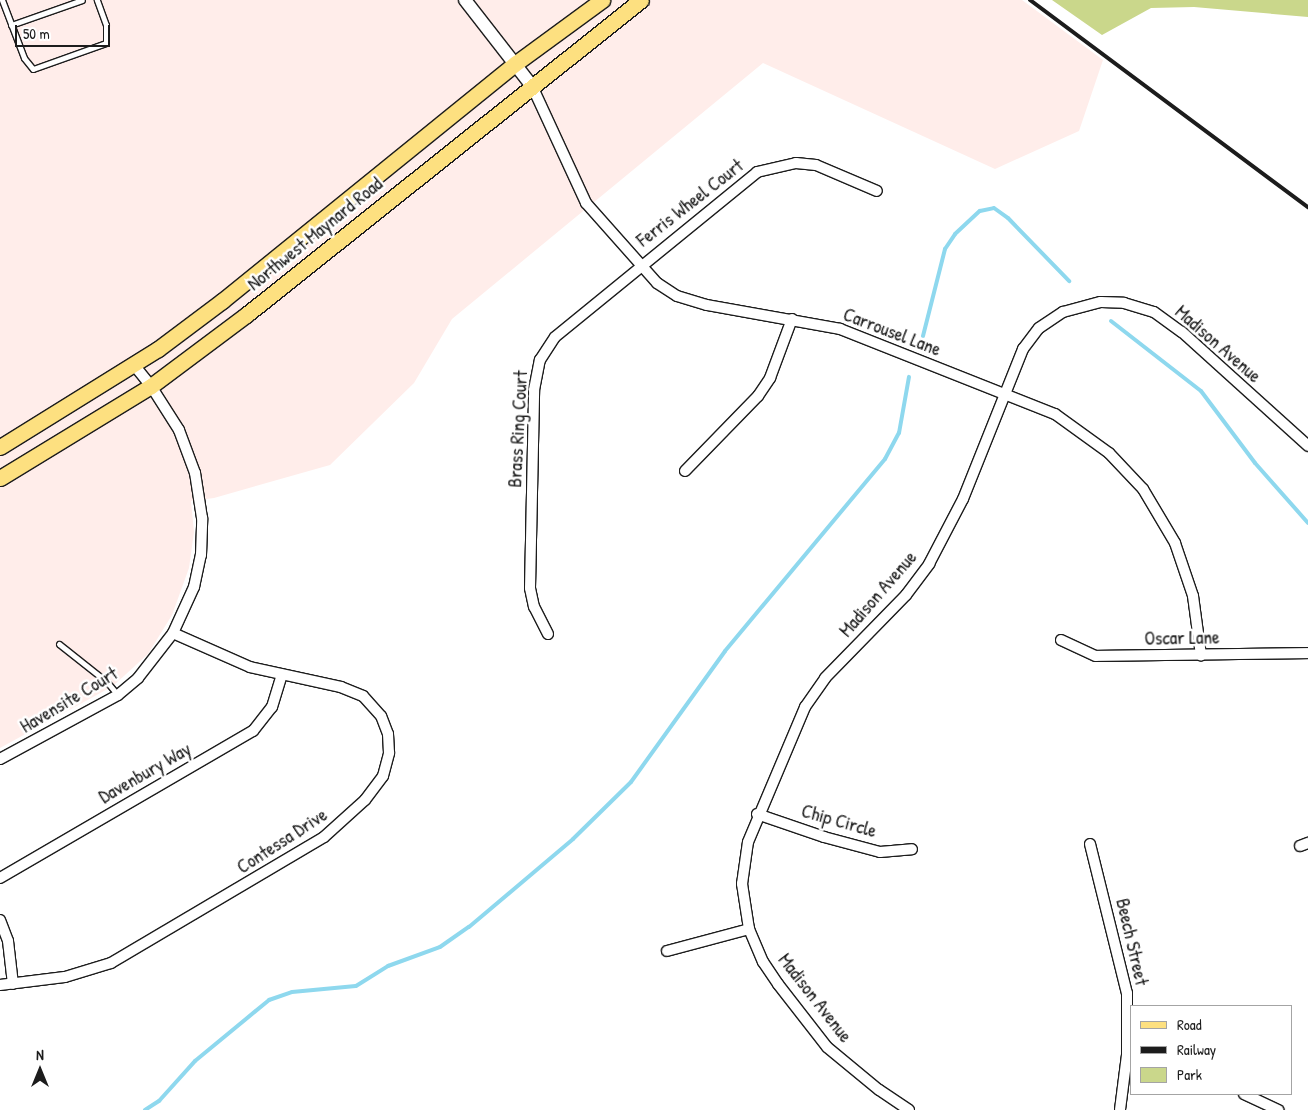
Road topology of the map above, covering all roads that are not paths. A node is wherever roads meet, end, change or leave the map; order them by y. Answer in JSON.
{"nodes":[{"id":1,"x":2,"y":0,"type":"edge"},
{"id":2,"x":82,"y":0,"type":"edge"},
{"id":3,"x":97,"y":0,"type":"edge"},
{"id":4,"x":465,"y":0,"type":"edge"},
{"id":5,"x":602,"y":0,"type":"edge"},
{"id":6,"x":641,"y":0,"type":"edge"},
{"id":7,"x":11,"y":25,"type":"junction"},
{"id":8,"x":516,"y":63,"type":"junction"},
{"id":9,"x":532,"y":86,"type":"junction"},
{"id":10,"x":877,"y":191,"type":"dead end"},
{"id":11,"x":639,"y":266,"type":"junction"},
{"id":12,"x":792,"y":319,"type":"junction"},
{"id":13,"x":134,"y":365,"type":"junction"},
{"id":14,"x":151,"y":386,"type":"junction"},
{"id":15,"x":1004,"y":393,"type":"junction"},
{"id":16,"x":1308,"y":446,"type":"edge"},
{"id":17,"x":0,"y":447,"type":"edge"},
{"id":18,"x":685,"y":471,"type":"dead end"},
{"id":19,"x":0,"y":478,"type":"edge"},
{"id":20,"x":173,"y":634,"type":"junction"},
{"id":21,"x":548,"y":634,"type":"dead end"},
{"id":22,"x":1061,"y":640,"type":"dead end"},
{"id":23,"x":59,"y":644,"type":"dead end"},
{"id":24,"x":1308,"y":653,"type":"edge"},
{"id":25,"x":1201,"y":655,"type":"junction"},
{"id":26,"x":282,"y":675,"type":"junction"},
{"id":27,"x":118,"y":695,"type":"junction"},
{"id":28,"x":0,"y":759,"type":"edge"},
{"id":29,"x":757,"y":814,"type":"junction"},
{"id":30,"x":1090,"y":844,"type":"dead end"},
{"id":31,"x":912,"y":849,"type":"dead end"},
{"id":32,"x":0,"y":878,"type":"edge"},
{"id":33,"x":0,"y":920,"type":"edge"},
{"id":34,"x":749,"y":929,"type":"junction"},
{"id":35,"x":667,"y":951,"type":"dead end"},
{"id":36,"x":13,"y":984,"type":"junction"},
{"id":37,"x":0,"y":985,"type":"edge"},
{"id":38,"x":1129,"y":1055,"type":"edge"},
{"id":39,"x":1246,"y":1095,"type":"edge"},
{"id":40,"x":909,"y":1110,"type":"edge"},
{"id":41,"x":1120,"y":1110,"type":"edge"},
{"id":42,"x":1279,"y":1110,"type":"edge"}],
"edges":[{"from":1,"to":7,"type":"lane"},
{"from":2,"to":7,"type":"lane"},
{"from":3,"to":7,"type":"lane"},
{"from":4,"to":8,"type":"street"},
{"from":5,"to":8,"type":"main road","name":"Northwest Maynard Road"},
{"from":6,"to":9,"type":"main road","name":"Northwest Maynard Road"},
{"from":8,"to":9,"type":"street"},
{"from":8,"to":13,"type":"main road","name":"Northwest Maynard Road"},
{"from":9,"to":11,"type":"street","name":"Carrousel Lane"},
{"from":9,"to":14,"type":"main road","name":"Northwest Maynard Road"},
{"from":10,"to":11,"type":"street","name":"Ferris Wheel Court"},
{"from":11,"to":12,"type":"street","name":"Carrousel Lane"},
{"from":11,"to":21,"type":"street","name":"Brass Ring Court"},
{"from":12,"to":15,"type":"street","name":"Carrousel Lane"},
{"from":12,"to":18,"type":"street"},
{"from":13,"to":14,"type":"street","name":"Havensite Court"},
{"from":13,"to":17,"type":"main road","name":"Northwest Maynard Road"},
{"from":14,"to":19,"type":"main road","name":"Northwest Maynard Road"},
{"from":14,"to":20,"type":"street","name":"Havensite Court"},
{"from":15,"to":16,"type":"street","name":"Madison Avenue"},
{"from":15,"to":25,"type":"street","name":"Carrousel Lane"},
{"from":15,"to":29,"type":"street","name":"Madison Avenue"},
{"from":20,"to":26,"type":"street","name":"Contessa Drive"},
{"from":20,"to":27,"type":"street","name":"Havensite Court"},
{"from":22,"to":25,"type":"street","name":"Oscar Lane"},
{"from":23,"to":27,"type":"lane"},
{"from":24,"to":25,"type":"street","name":"Oscar Lane"},
{"from":26,"to":32,"type":"street","name":"Davenbury Way"},
{"from":26,"to":36,"type":"street","name":"Contessa Drive"},
{"from":27,"to":28,"type":"street","name":"Havensite Court"},
{"from":29,"to":31,"type":"street","name":"Chip Circle"},
{"from":29,"to":34,"type":"street","name":"Madison Avenue"},
{"from":30,"to":38,"type":"street","name":"Beech Street"},
{"from":33,"to":36,"type":"street"},
{"from":34,"to":35,"type":"street"},
{"from":34,"to":40,"type":"street","name":"Madison Avenue"},
{"from":36,"to":37,"type":"street","name":"Contessa Drive"},
{"from":38,"to":41,"type":"street","name":"Beech Street"},
{"from":39,"to":42,"type":"street"}]}
